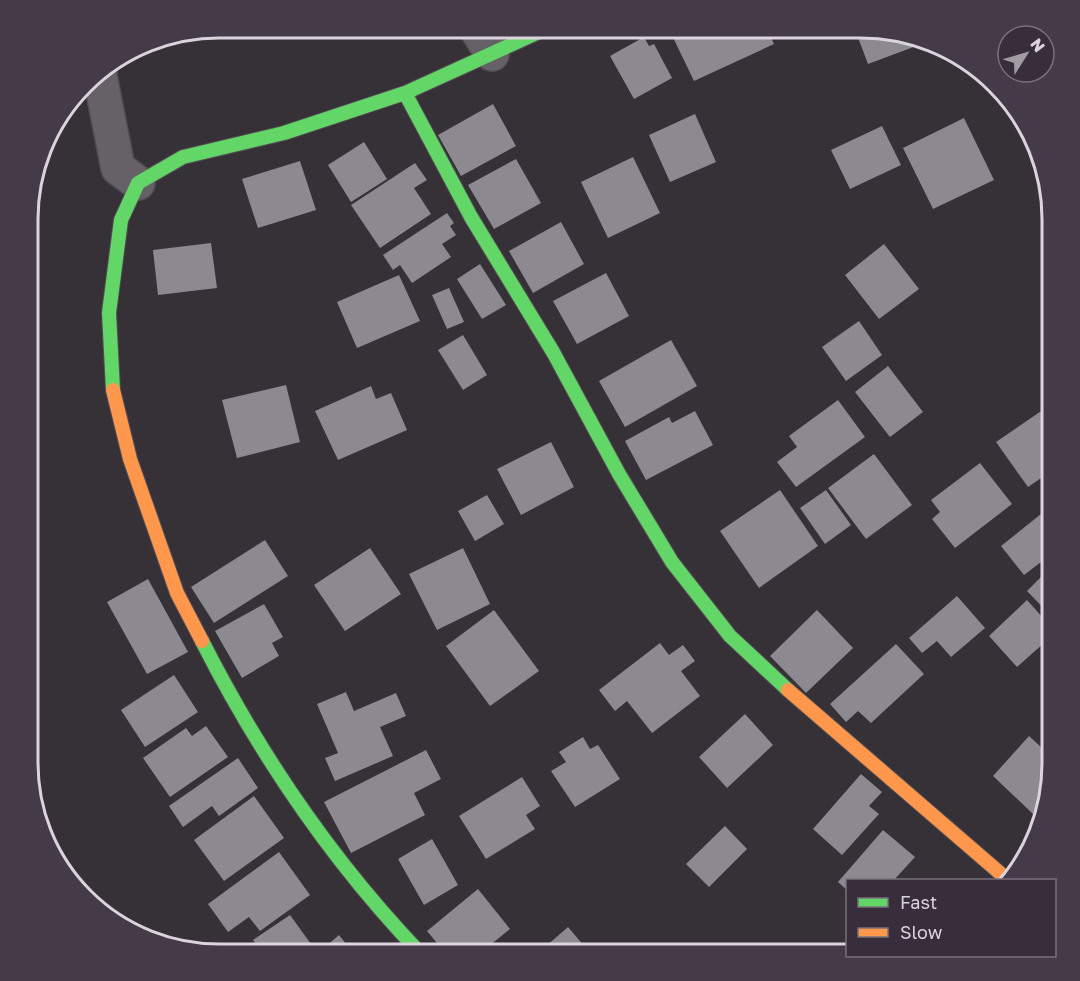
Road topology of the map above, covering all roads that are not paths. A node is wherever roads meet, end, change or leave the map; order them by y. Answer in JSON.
{"nodes":[{"id":1,"x":484,"y":40,"type":"edge"},
{"id":2,"x":101,"y":81,"type":"edge"},
{"id":3,"x":405,"y":93,"type":"junction"},
{"id":4,"x":138,"y":183,"type":"junction"},
{"id":5,"x":1003,"y":876,"type":"edge"},
{"id":6,"x":411,"y":944,"type":"edge"}],
"edges":[{"from":1,"to":3,"type":"street"},
{"from":2,"to":4,"type":"street"},
{"from":3,"to":4,"type":"street"},
{"from":3,"to":5,"type":"street"},
{"from":4,"to":6,"type":"street"}]}
